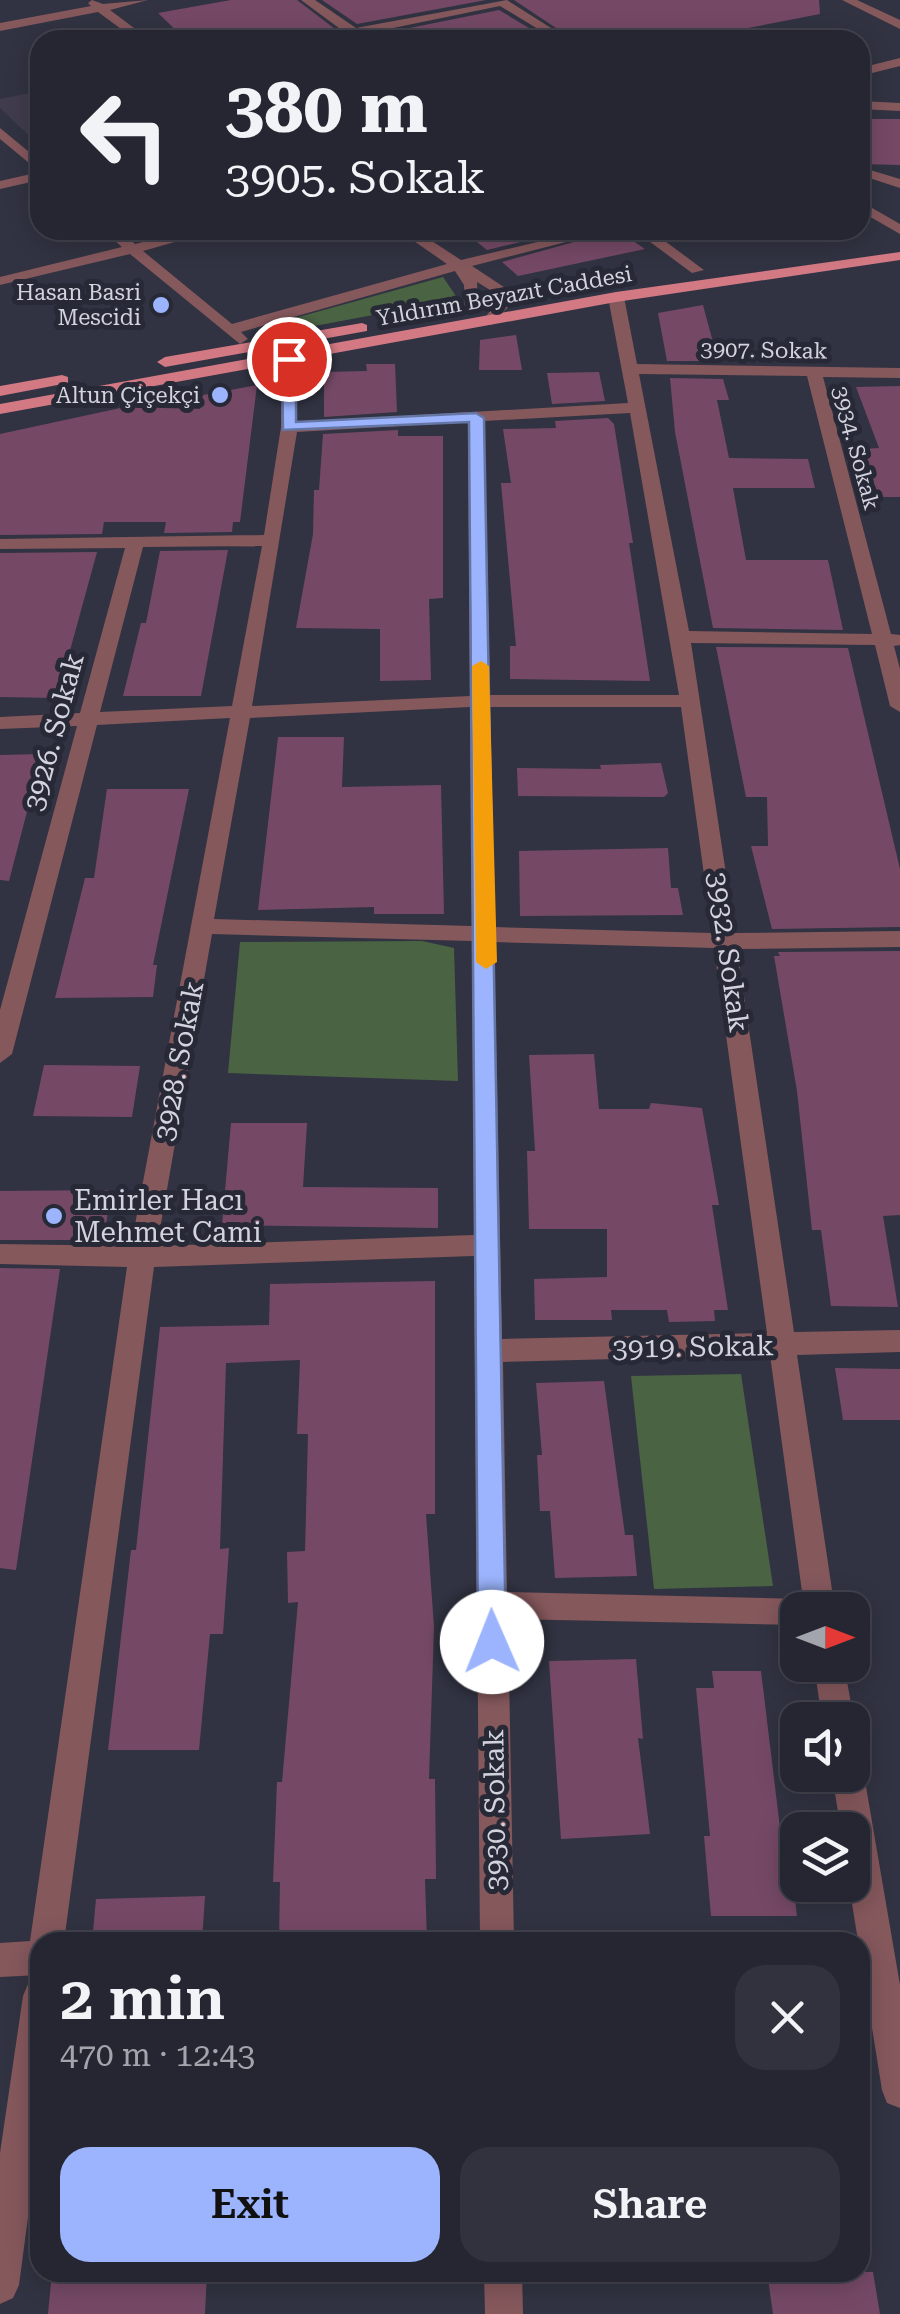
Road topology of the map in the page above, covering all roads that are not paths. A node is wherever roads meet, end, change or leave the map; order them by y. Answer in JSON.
{"nodes":[{"id":1,"x":142,"y":0,"type":"edge"},
{"id":2,"x":307,"y":0,"type":"edge"},
{"id":3,"x":848,"y":0,"type":"edge"},
{"id":4,"x":500,"y":1,"type":"edge"},
{"id":5,"x":95,"y":4,"type":"edge"},
{"id":6,"x":900,"y":25,"type":"edge"},
{"id":7,"x":0,"y":27,"type":"edge"},
{"id":8,"x":130,"y":30,"type":"edge"},
{"id":9,"x":350,"y":30,"type":"edge"},
{"id":10,"x":383,"y":30,"type":"edge"},
{"id":11,"x":548,"y":30,"type":"edge"},
{"id":12,"x":900,"y":62,"type":"edge"},
{"id":13,"x":870,"y":70,"type":"edge"},
{"id":14,"x":870,"y":105,"type":"edge"},
{"id":15,"x":900,"y":106,"type":"edge"},
{"id":16,"x":0,"y":132,"type":"edge"},
{"id":17,"x":30,"y":159,"type":"edge"},
{"id":18,"x":870,"y":173,"type":"edge"},
{"id":19,"x":30,"y":178,"type":"edge"},
{"id":20,"x":898,"y":183,"type":"edge"},
{"id":21,"x":0,"y":185,"type":"edge"},
{"id":22,"x":870,"y":211,"type":"edge"},
{"id":23,"x":900,"y":230,"type":"edge"},
{"id":24,"x":121,"y":240,"type":"edge"},
{"id":25,"x":171,"y":240,"type":"edge"},
{"id":26,"x":420,"y":240,"type":"edge"},
{"id":27,"x":564,"y":240,"type":"edge"},
{"id":28,"x":655,"y":240,"type":"edge"},
{"id":29,"x":900,"y":240,"type":"edge"},
{"id":30,"x":132,"y":250,"type":"junction"},
{"id":31,"x":900,"y":256,"type":"edge"},
{"id":32,"x":459,"y":265,"type":"junction"},
{"id":33,"x":697,"y":270,"type":"junction"},
{"id":34,"x":0,"y":281,"type":"edge"},
{"id":35,"x":616,"y":297,"type":"junction"},
{"id":36,"x":505,"y":302,"type":"junction"},
{"id":37,"x":470,"y":308,"type":"junction"},
{"id":38,"x":492,"y":320,"type":"junction"},
{"id":39,"x":230,"y":330,"type":"junction"},
{"id":40,"x":249,"y":348,"type":"junction"},
{"id":41,"x":289,"y":359,"type":"junction"},
{"id":42,"x":628,"y":369,"type":"junction"},
{"id":43,"x":900,"y":373,"type":"edge"},
{"id":44,"x":814,"y":374,"type":"junction"},
{"id":45,"x":0,"y":390,"type":"edge"},
{"id":46,"x":636,"y":408,"type":"junction"},
{"id":47,"x":0,"y":409,"type":"edge"},
{"id":48,"x":476,"y":418,"type":"junction"},
{"id":49,"x":289,"y":427,"type":"junction"},
{"id":50,"x":272,"y":540,"type":"junction"},
{"id":51,"x":135,"y":542,"type":"junction"},
{"id":52,"x":0,"y":544,"type":"edge"},
{"id":53,"x":681,"y":637,"type":"junction"},
{"id":54,"x":892,"y":640,"type":"edge"},
{"id":55,"x":481,"y":701,"type":"junction"},
{"id":56,"x":690,"y":701,"type":"junction"},
{"id":57,"x":900,"y":706,"type":"edge"},
{"id":58,"x":244,"y":712,"type":"junction"},
{"id":59,"x":85,"y":719,"type":"junction"},
{"id":60,"x":0,"y":723,"type":"edge"},
{"id":61,"x":204,"y":926,"type":"junction"},
{"id":62,"x":486,"y":933,"type":"junction"},
{"id":63,"x":900,"y":939,"type":"edge"},
{"id":64,"x":728,"y":941,"type":"junction"},
{"id":65,"x":0,"y":1054,"type":"edge"},
{"id":66,"x":485,"y":1245,"type":"junction"},
{"id":67,"x":0,"y":1254,"type":"edge"},
{"id":68,"x":142,"y":1257,"type":"junction"},
{"id":69,"x":900,"y":1341,"type":"edge"},
{"id":70,"x":781,"y":1346,"type":"junction"},
{"id":71,"x":486,"y":1351,"type":"junction"},
{"id":72,"x":817,"y":1592,"type":"edge"},
{"id":73,"x":491,"y":1605,"type":"junction"},
{"id":74,"x":780,"y":1611,"type":"edge"},
{"id":75,"x":851,"y":1792,"type":"edge"},
{"id":76,"x":48,"y":1932,"type":"edge"},
{"id":77,"x":497,"y":1932,"type":"edge"},
{"id":78,"x":30,"y":1958,"type":"edge"},
{"id":79,"x":0,"y":1960,"type":"edge"},
{"id":80,"x":900,"y":2090,"type":"edge"},
{"id":81,"x":30,"y":2104,"type":"edge"},
{"id":82,"x":503,"y":2282,"type":"edge"},
{"id":83,"x":0,"y":2284,"type":"edge"},
{"id":84,"x":504,"y":2314,"type":"edge"}],
"edges":[{"from":1,"to":5,"type":"street"},
{"from":2,"to":9,"type":"street"},
{"from":3,"to":6,"type":"street"},
{"from":4,"to":10,"type":"street"},
{"from":4,"to":11,"type":"street"},
{"from":5,"to":7,"type":"street"},
{"from":5,"to":8,"type":"street"},
{"from":12,"to":13,"type":"street"},
{"from":14,"to":15,"type":"street"},
{"from":16,"to":17,"type":"street"},
{"from":18,"to":20,"type":"street"},
{"from":19,"to":21,"type":"street"},
{"from":22,"to":23,"type":"street"},
{"from":24,"to":30,"type":"street"},
{"from":25,"to":30,"type":"street"},
{"from":26,"to":32,"type":"street"},
{"from":27,"to":32,"type":"street"},
{"from":28,"to":33,"type":"street"},
{"from":29,"to":33,"type":"main road","name":"Yıldırım Beyazıt Caddesi"},
{"from":30,"to":34,"type":"street"},
{"from":30,"to":39,"type":"street"},
{"from":31,"to":35,"type":"main road","name":"Yıldırım Beyazıt Caddesi"},
{"from":32,"to":36,"type":"street"},
{"from":32,"to":37,"type":"street"},
{"from":32,"to":39,"type":"street"},
{"from":33,"to":36,"type":"main road","name":"Yıldırım Beyazıt Caddesi"},
{"from":35,"to":38,"type":"main road","name":"Yıldırım Beyazıt Caddesi"},
{"from":35,"to":42,"type":"street","name":"3932. Sokak"},
{"from":36,"to":37,"type":"main road","name":"Yıldırım Beyazıt Caddesi"},
{"from":36,"to":38,"type":"street"},
{"from":37,"to":40,"type":"main road","name":"Yıldırım Beyazıt Caddesi"},
{"from":38,"to":41,"type":"main road","name":"Yıldırım Beyazıt Caddesi"},
{"from":39,"to":40,"type":"street"},
{"from":40,"to":45,"type":"main road","name":"Yıldırım Beyazıt Caddesi"},
{"from":41,"to":47,"type":"main road","name":"Yıldırım Beyazıt Caddesi"},
{"from":41,"to":49,"type":"street","name":"3928. Sokak"},
{"from":42,"to":44,"type":"street","name":"3907. Sokak"},
{"from":42,"to":46,"type":"street","name":"3932. Sokak"},
{"from":43,"to":44,"type":"street","name":"3907. Sokak"},
{"from":44,"to":54,"type":"street","name":"3934. Sokak"},
{"from":46,"to":48,"type":"street"},
{"from":46,"to":53,"type":"street","name":"3932. Sokak"},
{"from":48,"to":49,"type":"street"},
{"from":48,"to":55,"type":"street","name":"3930. Sokak"},
{"from":49,"to":50,"type":"street","name":"3928. Sokak"},
{"from":50,"to":51,"type":"street"},
{"from":50,"to":58,"type":"street","name":"3928. Sokak"},
{"from":51,"to":52,"type":"street"},
{"from":51,"to":59,"type":"street","name":"3926. Sokak"},
{"from":53,"to":54,"type":"street"},
{"from":53,"to":56,"type":"street","name":"3932. Sokak"},
{"from":54,"to":57,"type":"street","name":"3934. Sokak"},
{"from":55,"to":56,"type":"street"},
{"from":55,"to":58,"type":"street"},
{"from":55,"to":62,"type":"street","name":"3930. Sokak"},
{"from":56,"to":64,"type":"street","name":"3932. Sokak"},
{"from":58,"to":59,"type":"street"},
{"from":58,"to":61,"type":"street","name":"3928. Sokak"},
{"from":59,"to":60,"type":"street"},
{"from":59,"to":65,"type":"street","name":"3926. Sokak"},
{"from":61,"to":62,"type":"street"},
{"from":61,"to":68,"type":"street","name":"3928. Sokak"},
{"from":62,"to":64,"type":"street"},
{"from":62,"to":66,"type":"street","name":"3930. Sokak"},
{"from":63,"to":64,"type":"street"},
{"from":64,"to":70,"type":"street","name":"3932. Sokak"},
{"from":66,"to":68,"type":"street"},
{"from":66,"to":71,"type":"street","name":"3930. Sokak"},
{"from":67,"to":68,"type":"street"},
{"from":68,"to":76,"type":"street","name":"3928. Sokak"},
{"from":69,"to":70,"type":"street","name":"3919. Sokak"},
{"from":70,"to":71,"type":"street","name":"3919. Sokak"},
{"from":70,"to":72,"type":"street","name":"3932. Sokak"},
{"from":71,"to":73,"type":"street","name":"3930. Sokak"},
{"from":73,"to":74,"type":"street"},
{"from":73,"to":77,"type":"street","name":"3930. Sokak"},
{"from":75,"to":80,"type":"street"},
{"from":78,"to":79,"type":"street"},
{"from":81,"to":83,"type":"street"},
{"from":82,"to":84,"type":"street"}]}
